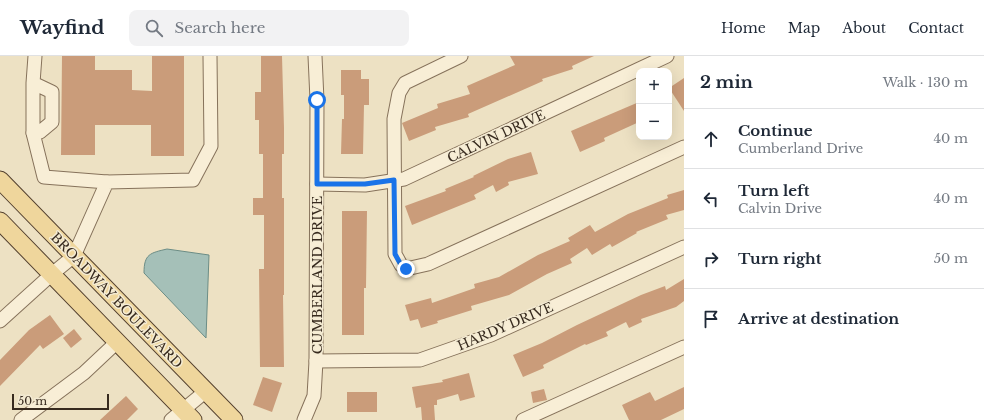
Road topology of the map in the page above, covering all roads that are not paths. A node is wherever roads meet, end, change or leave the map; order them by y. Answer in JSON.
{"nodes":[{"id":1,"x":35,"y":56,"type":"edge"},
{"id":2,"x":210,"y":56,"type":"edge"},
{"id":3,"x":316,"y":56,"type":"edge"},
{"id":4,"x":461,"y":56,"type":"edge"},
{"id":5,"x":667,"y":56,"type":"edge"},
{"id":6,"x":33,"y":83,"type":"junction"},
{"id":7,"x":33,"y":133,"type":"junction"},
{"id":8,"x":684,"y":147,"type":"edge"},
{"id":9,"x":0,"y":180,"type":"edge"},
{"id":10,"x":394,"y":180,"type":"junction"},
{"id":11,"x":107,"y":182,"type":"junction"},
{"id":12,"x":317,"y":184,"type":"junction"},
{"id":13,"x":0,"y":221,"type":"edge"},
{"id":14,"x":684,"y":247,"type":"edge"},
{"id":15,"x":74,"y":256,"type":"junction"},
{"id":16,"x":52,"y":274,"type":"junction"},
{"id":17,"x":0,"y":321,"type":"edge"},
{"id":18,"x":117,"y":342,"type":"junction"},
{"id":19,"x":684,"y":347,"type":"edge"},
{"id":20,"x":316,"y":361,"type":"junction"},
{"id":21,"x":206,"y":391,"type":"junction"},
{"id":22,"x":182,"y":417,"type":"edge"},
{"id":23,"x":22,"y":420,"type":"edge"},
{"id":24,"x":234,"y":420,"type":"edge"},
{"id":25,"x":304,"y":420,"type":"edge"},
{"id":26,"x":523,"y":420,"type":"edge"}],
"edges":[{"from":1,"to":6,"type":"street"},
{"from":2,"to":11,"type":"street"},
{"from":3,"to":12,"type":"street","name":"CUMBERLAND DRIVE"},
{"from":4,"to":10,"type":"street"},
{"from":5,"to":10,"type":"street","name":"CALVIN DRIVE"},
{"from":6,"to":7,"type":"street"},
{"from":6,"to":7,"type":"street"},
{"from":7,"to":11,"type":"street"},
{"from":8,"to":10,"type":"street"},
{"from":9,"to":15,"type":"main road","name":"BROADWAY BOULEVARD"},
{"from":10,"to":12,"type":"street","name":"CALVIN DRIVE"},
{"from":11,"to":15,"type":"street"},
{"from":12,"to":20,"type":"street","name":"CUMBERLAND DRIVE"},
{"from":13,"to":16,"type":"main road"},
{"from":14,"to":20,"type":"street","name":"HARDY DRIVE"},
{"from":15,"to":16,"type":"street"},
{"from":15,"to":21,"type":"main road","name":"BROADWAY BOULEVARD"},
{"from":16,"to":17,"type":"street"},
{"from":16,"to":18,"type":"main road"},
{"from":18,"to":22,"type":"main road"},
{"from":18,"to":23,"type":"street"},
{"from":19,"to":26,"type":"street"},
{"from":20,"to":25,"type":"street","name":"CUMBERLAND DRIVE"},
{"from":21,"to":22,"type":"street"},
{"from":21,"to":24,"type":"main road","name":"BROADWAY BOULEVARD"}]}
